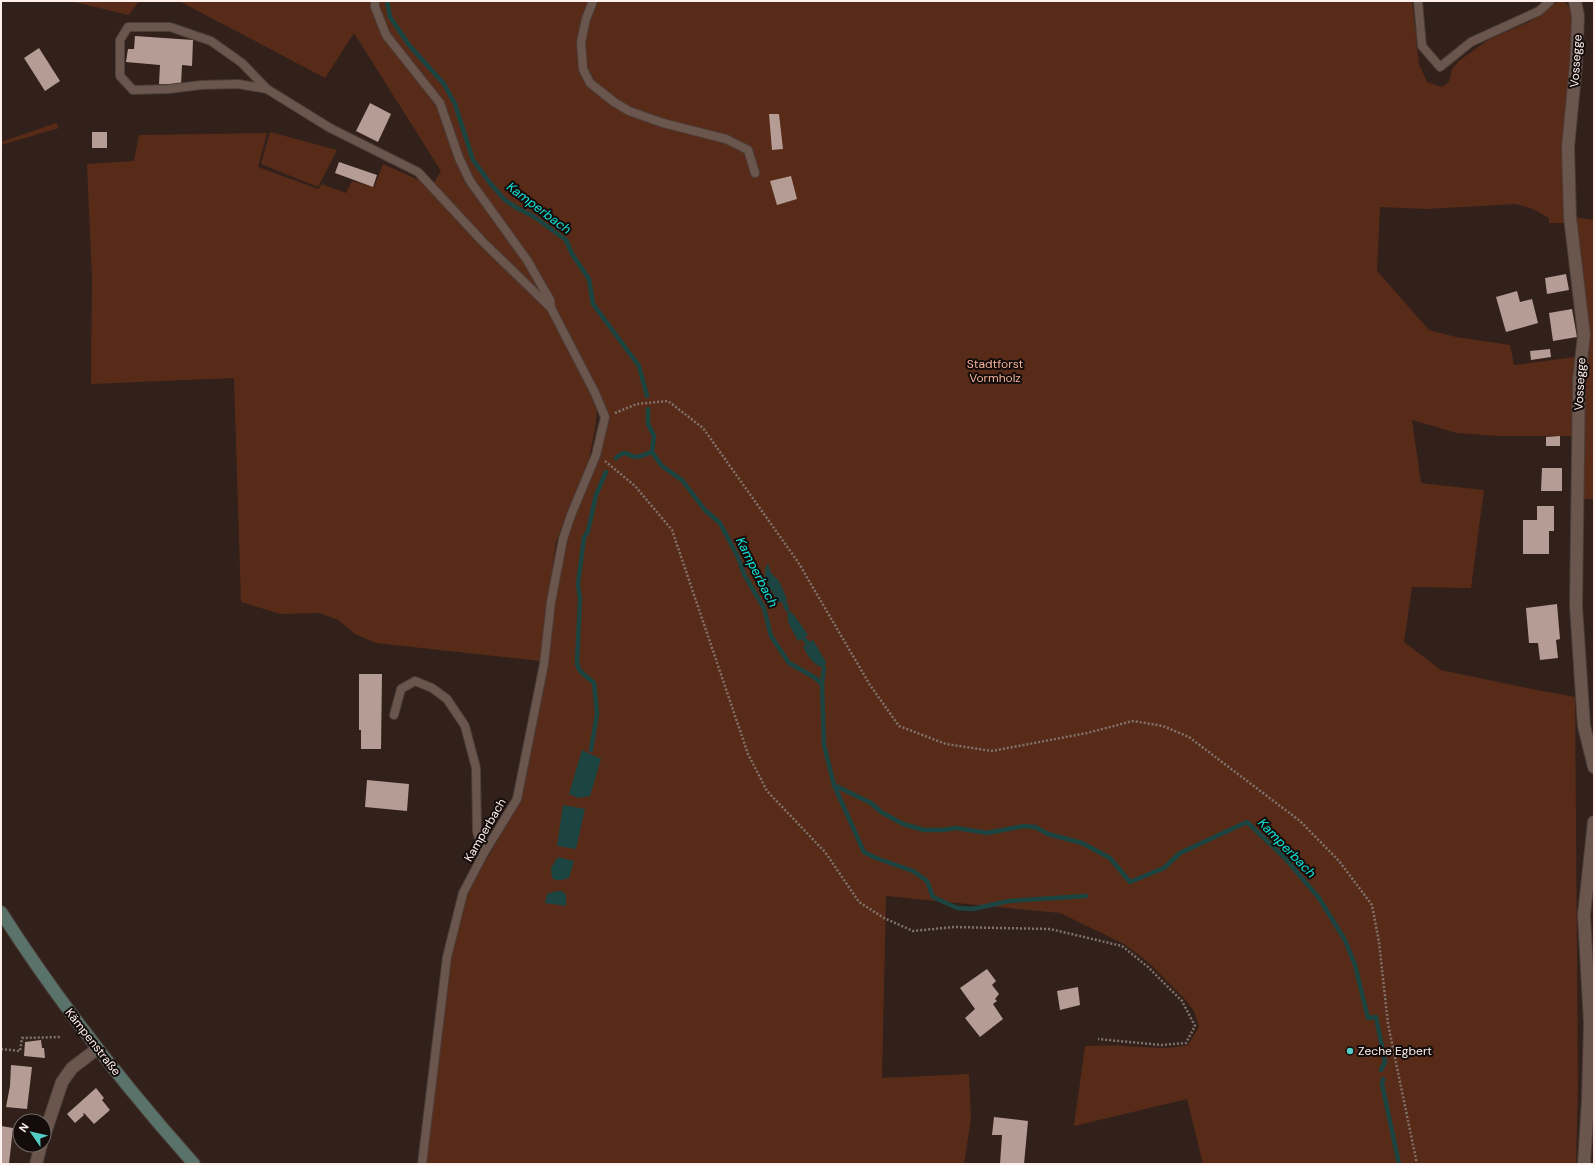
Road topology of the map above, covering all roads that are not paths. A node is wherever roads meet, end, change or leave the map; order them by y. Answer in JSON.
{"nodes":[{"id":1,"x":375,"y":1,"type":"edge"},
{"id":2,"x":593,"y":1,"type":"edge"},
{"id":3,"x":1418,"y":1,"type":"edge"},
{"id":4,"x":1550,"y":1,"type":"edge"},
{"id":5,"x":1575,"y":1,"type":"edge"},
{"id":6,"x":267,"y":89,"type":"junction"},
{"id":7,"x":755,"y":173,"type":"dead end"},
{"id":8,"x":552,"y":308,"type":"junction"},
{"id":9,"x":394,"y":715,"type":"dead end"},
{"id":10,"x":1594,"y":768,"type":"edge"},
{"id":11,"x":1594,"y":822,"type":"edge"},
{"id":12,"x":484,"y":854,"type":"junction"},
{"id":13,"x":1,"y":912,"type":"edge"},
{"id":14,"x":97,"y":1049,"type":"junction"},
{"id":15,"x":52,"y":1113,"type":"edge"},
{"id":16,"x":39,"y":1153,"type":"edge"},
{"id":17,"x":36,"y":1164,"type":"edge"},
{"id":18,"x":194,"y":1164,"type":"edge"},
{"id":19,"x":422,"y":1164,"type":"edge"},
{"id":20,"x":1584,"y":1164,"type":"edge"}],
"edges":[{"from":1,"to":8,"type":"lane"},
{"from":2,"to":7,"type":"lane"},
{"from":3,"to":4,"type":"lane"},
{"from":5,"to":10,"type":"street","name":"Vossegge"},
{"from":6,"to":6,"type":"lane"},
{"from":6,"to":8,"type":"lane"},
{"from":8,"to":12,"type":"lane","name":"Kamperbach"},
{"from":9,"to":12,"type":"lane"},
{"from":11,"to":20,"type":"street"},
{"from":12,"to":19,"type":"lane","name":"Kamperbach"},
{"from":13,"to":14,"type":"street","name":"Kämpenstraße"},
{"from":14,"to":15,"type":"street"},
{"from":14,"to":18,"type":"street","name":"Kämpenstraße"},
{"from":16,"to":17,"type":"street"}]}
